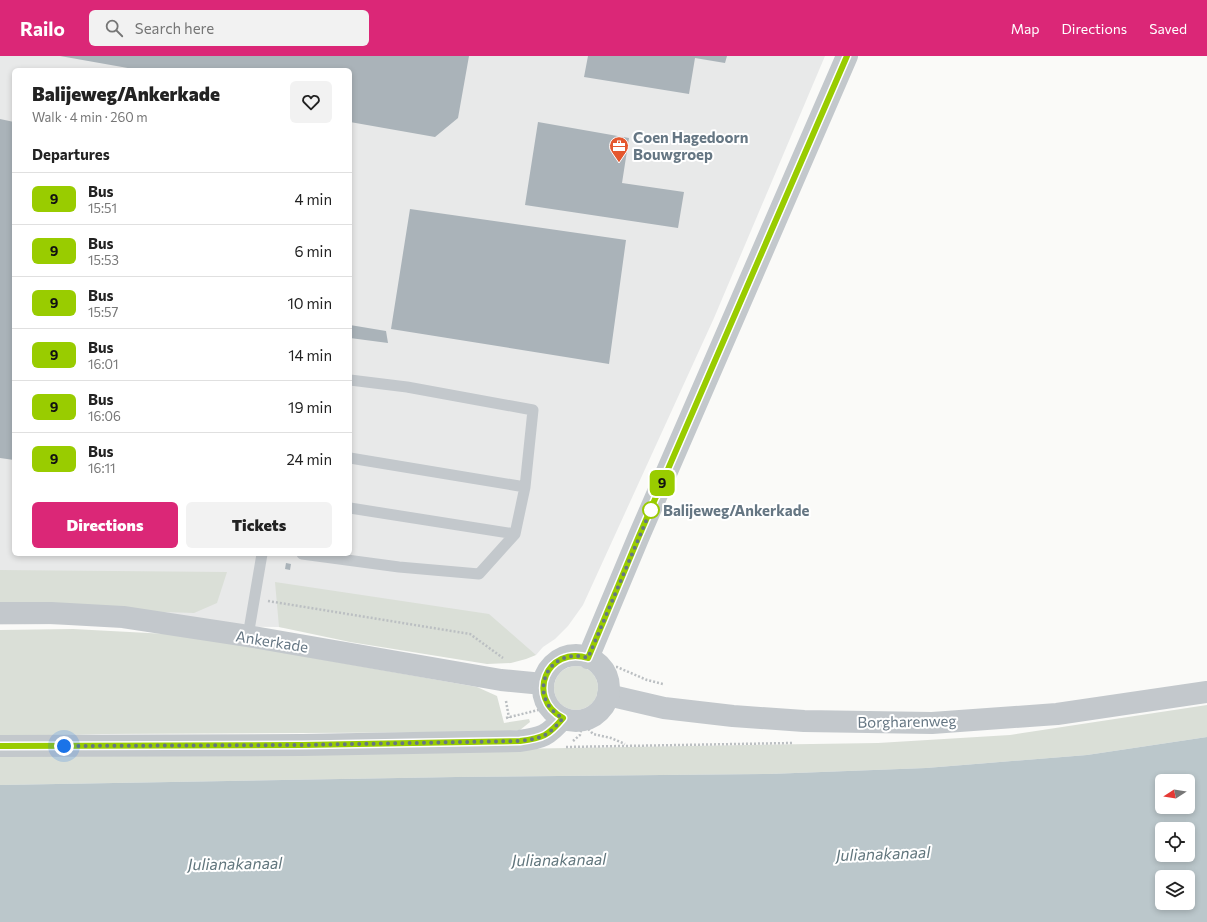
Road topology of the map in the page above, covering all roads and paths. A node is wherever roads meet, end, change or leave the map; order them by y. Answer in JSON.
{"nodes":[{"id":1,"x":847,"y":56,"type":"edge"},
{"id":2,"x":352,"y":380,"type":"edge"},
{"id":3,"x":352,"y":458,"type":"edge"},
{"id":4,"x":525,"y":487,"type":"junction"},
{"id":5,"x":352,"y":508,"type":"edge"},
{"id":6,"x":515,"y":534,"type":"junction"},
{"id":7,"x":262,"y":556,"type":"edge"},
{"id":8,"x":317,"y":556,"type":"edge"},
{"id":9,"x":255,"y":599,"type":"junction"},
{"id":10,"x":0,"y":614,"type":"edge"},
{"id":11,"x":248,"y":636,"type":"junction"},
{"id":12,"x":505,"y":659,"type":"dead end"},
{"id":13,"x":594,"y":662,"type":"junction"},
{"id":14,"x":543,"y":684,"type":"junction"},
{"id":15,"x":667,"y":685,"type":"dead end"},
{"id":16,"x":1207,"y":692,"type":"edge"},
{"id":17,"x":608,"y":695,"type":"junction"},
{"id":18,"x":572,"y":720,"type":"junction"},
{"id":19,"x":798,"y":743,"type":"dead end"},
{"id":20,"x":627,"y":745,"type":"junction"},
{"id":21,"x":0,"y":746,"type":"edge"},
{"id":22,"x":566,"y":747,"type":"dead end"}],
"edges":[{"from":1,"to":13,"type":"street"},
{"from":2,"to":4,"type":"lane"},
{"from":3,"to":4,"type":"lane"},
{"from":4,"to":6,"type":"lane"},
{"from":5,"to":6,"type":"lane"},
{"from":6,"to":8,"type":"lane"},
{"from":7,"to":9,"type":"lane"},
{"from":9,"to":11,"type":"lane"},
{"from":9,"to":12,"type":"path"},
{"from":10,"to":11,"type":"street","name":"Ankerkade"},
{"from":11,"to":14,"type":"street","name":"Ankerkade"},
{"from":13,"to":14,"type":"street"},
{"from":13,"to":15,"type":"path"},
{"from":13,"to":17,"type":"street"},
{"from":14,"to":18,"type":"street"},
{"from":16,"to":17,"type":"street","name":"Borgharenweg"},
{"from":17,"to":18,"type":"street"},
{"from":18,"to":20,"type":"path"},
{"from":18,"to":21,"type":"street"},
{"from":19,"to":20,"type":"path"},
{"from":20,"to":22,"type":"path"}]}
